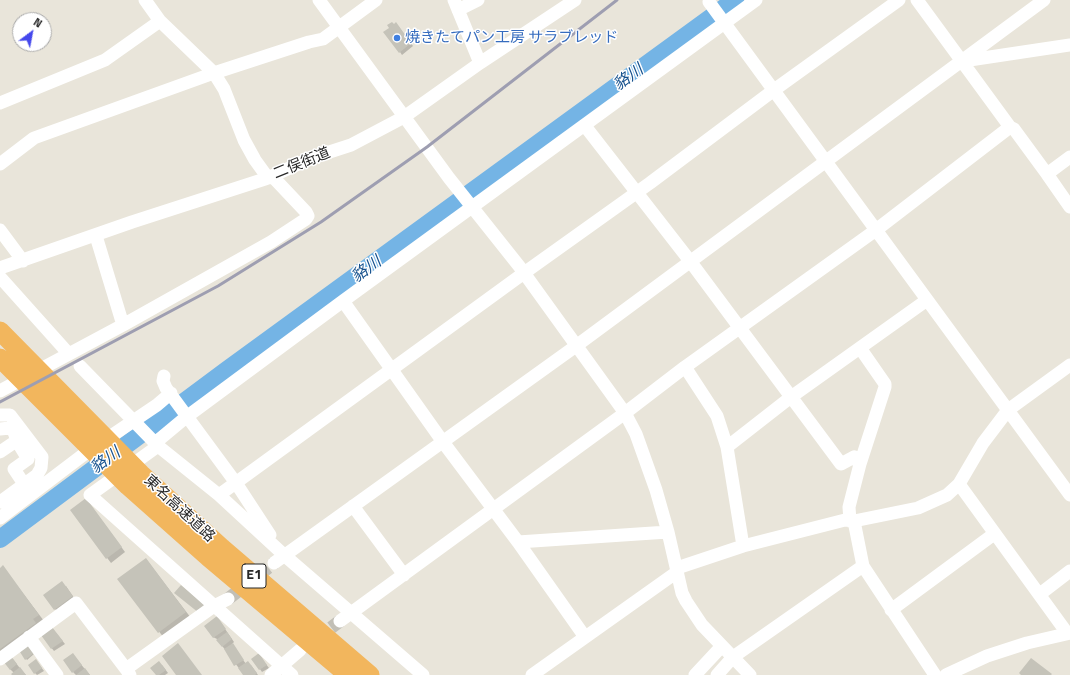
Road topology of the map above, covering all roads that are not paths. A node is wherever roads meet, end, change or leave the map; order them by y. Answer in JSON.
{"nodes":[{"id":1,"x":146,"y":0,"type":"edge"},
{"id":2,"x":319,"y":0,"type":"edge"},
{"id":3,"x":376,"y":0,"type":"edge"},
{"id":4,"x":478,"y":0,"type":"edge"},
{"id":5,"x":575,"y":0,"type":"edge"},
{"id":6,"x":756,"y":0,"type":"edge"},
{"id":7,"x":900,"y":0,"type":"edge"},
{"id":8,"x":917,"y":0,"type":"edge"},
{"id":9,"x":1044,"y":0,"type":"edge"},
{"id":10,"x":709,"y":2,"type":"dead end"},
{"id":11,"x":456,"y":5,"type":"edge"},
{"id":12,"x":160,"y":21,"type":"junction"},
{"id":13,"x":724,"y":23,"type":"junction"},
{"id":14,"x":340,"y":27,"type":"junction"},
{"id":15,"x":1070,"y":45,"type":"edge"},
{"id":16,"x":962,"y":61,"type":"junction"},
{"id":17,"x":480,"y":63,"type":"junction"},
{"id":18,"x":214,"y":73,"type":"junction"},
{"id":19,"x":774,"y":90,"type":"junction"},
{"id":20,"x":0,"y":103,"type":"edge"},
{"id":21,"x":404,"y":117,"type":"junction"},
{"id":22,"x":584,"y":126,"type":"junction"},
{"id":23,"x":1010,"y":126,"type":"junction"},
{"id":24,"x":1070,"y":157,"type":"edge"},
{"id":25,"x":825,"y":162,"type":"junction"},
{"id":26,"x":0,"y":164,"type":"edge"},
{"id":27,"x":1047,"y":174,"type":"junction"},
{"id":28,"x":270,"y":177,"type":"junction"},
{"id":29,"x":636,"y":193,"type":"junction"},
{"id":30,"x":472,"y":207,"type":"junction"},
{"id":31,"x":1070,"y":207,"type":"edge"},
{"id":32,"x":0,"y":230,"type":"edge"},
{"id":33,"x":876,"y":230,"type":"junction"},
{"id":34,"x":96,"y":236,"type":"junction"},
{"id":35,"x":23,"y":260,"type":"junction"},
{"id":36,"x":690,"y":261,"type":"junction"},
{"id":37,"x":0,"y":268,"type":"edge"},
{"id":38,"x":524,"y":273,"type":"junction"},
{"id":39,"x":0,"y":277,"type":"edge"},
{"id":40,"x":927,"y":300,"type":"junction"},
{"id":41,"x":343,"y":301,"type":"junction"},
{"id":42,"x":123,"y":325,"type":"junction"},
{"id":43,"x":740,"y":329,"type":"junction"},
{"id":44,"x":1,"y":332,"type":"edge"},
{"id":45,"x":576,"y":346,"type":"junction"},
{"id":46,"x":860,"y":348,"type":"junction"},
{"id":47,"x":68,"y":353,"type":"junction"},
{"id":48,"x":0,"y":358,"type":"edge"},
{"id":49,"x":1070,"y":365,"type":"edge"},
{"id":50,"x":80,"y":366,"type":"dead end"},
{"id":51,"x":685,"y":367,"type":"junction"},
{"id":52,"x":391,"y":371,"type":"junction"},
{"id":53,"x":164,"y":376,"type":"dead end"},
{"id":54,"x":0,"y":391,"type":"edge"},
{"id":55,"x":172,"y":395,"type":"junction"},
{"id":56,"x":791,"y":397,"type":"junction"},
{"id":57,"x":1008,"y":410,"type":"junction"},
{"id":58,"x":625,"y":413,"type":"junction"},
{"id":59,"x":0,"y":414,"type":"edge"},
{"id":60,"x":187,"y":416,"type":"junction"},
{"id":61,"x":133,"y":421,"type":"junction"},
{"id":62,"x":0,"y":429,"type":"edge"},
{"id":63,"x":88,"y":433,"type":"junction"},
{"id":64,"x":21,"y":438,"type":"junction"},
{"id":65,"x":443,"y":442,"type":"junction"},
{"id":66,"x":156,"y":444,"type":"junction"},
{"id":67,"x":727,"y":448,"type":"junction"},
{"id":68,"x":0,"y":452,"type":"edge"},
{"id":69,"x":860,"y":464,"type":"junction"},
{"id":70,"x":135,"y":480,"type":"junction"},
{"id":71,"x":236,"y":483,"type":"junction"},
{"id":72,"x":24,"y":484,"type":"junction"},
{"id":73,"x":959,"y":484,"type":"junction"},
{"id":74,"x":219,"y":495,"type":"junction"},
{"id":75,"x":1070,"y":495,"type":"edge"},
{"id":76,"x":0,"y":502,"type":"edge"},
{"id":77,"x":353,"y":506,"type":"junction"},
{"id":78,"x":494,"y":509,"type":"junction"},
{"id":79,"x":0,"y":518,"type":"edge"},
{"id":80,"x":852,"y":521,"type":"junction"},
{"id":81,"x":668,"y":532,"type":"junction"},
{"id":82,"x":994,"y":534,"type":"junction"},
{"id":83,"x":518,"y":542,"type":"junction"},
{"id":84,"x":743,"y":546,"type":"junction"},
{"id":85,"x":279,"y":556,"type":"junction"},
{"id":86,"x":863,"y":566,"type":"junction"},
{"id":87,"x":677,"y":570,"type":"junction"},
{"id":88,"x":1070,"y":570,"type":"edge"},
{"id":89,"x":404,"y":575,"type":"junction"},
{"id":90,"x":1040,"y":594,"type":"junction"},
{"id":91,"x":228,"y":599,"type":"tunnel mouth"},
{"id":92,"x":214,"y":606,"type":"junction"},
{"id":93,"x":891,"y":610,"type":"junction"},
{"id":94,"x":352,"y":614,"type":"junction"},
{"id":95,"x":340,"y":621,"type":"tunnel mouth"},
{"id":96,"x":1068,"y":633,"type":"edge"},
{"id":97,"x":29,"y":637,"type":"junction"},
{"id":98,"x":585,"y":637,"type":"junction"},
{"id":99,"x":722,"y":646,"type":"junction"},
{"id":100,"x":300,"y":650,"type":"dead end"},
{"id":101,"x":733,"y":657,"type":"junction"},
{"id":102,"x":0,"y":659,"type":"edge"},
{"id":103,"x":287,"y":671,"type":"edge"},
{"id":104,"x":128,"y":672,"type":"edge"},
{"id":105,"x":57,"y":675,"type":"edge"},
{"id":106,"x":271,"y":675,"type":"edge"},
{"id":107,"x":348,"y":675,"type":"edge"},
{"id":108,"x":370,"y":675,"type":"edge"},
{"id":109,"x":423,"y":675,"type":"edge"},
{"id":110,"x":532,"y":675,"type":"edge"},
{"id":111,"x":695,"y":675,"type":"edge"},
{"id":112,"x":717,"y":675,"type":"edge"},
{"id":113,"x":750,"y":675,"type":"edge"},
{"id":114,"x":935,"y":675,"type":"edge"},
{"id":115,"x":946,"y":675,"type":"edge"}],
"edges":[{"from":1,"to":12,"type":"street"},
{"from":2,"to":14,"type":"street"},
{"from":3,"to":14,"type":"street"},
{"from":4,"to":11,"type":"street"},
{"from":5,"to":17,"type":"street","name":"二俣街道"},
{"from":6,"to":13,"type":"street"},
{"from":7,"to":19,"type":"street"},
{"from":8,"to":16,"type":"street"},
{"from":9,"to":16,"type":"street"},
{"from":10,"to":13,"type":"street"},
{"from":11,"to":17,"type":"street"},
{"from":12,"to":18,"type":"street"},
{"from":12,"to":20,"type":"street"},
{"from":13,"to":19,"type":"street"},
{"from":13,"to":22,"type":"street"},
{"from":14,"to":18,"type":"street"},
{"from":14,"to":21,"type":"street"},
{"from":15,"to":16,"type":"street"},
{"from":16,"to":23,"type":"street"},
{"from":16,"to":25,"type":"street"},
{"from":17,"to":21,"type":"street","name":"二俣街道"},
{"from":18,"to":26,"type":"street"},
{"from":18,"to":28,"type":"street"},
{"from":19,"to":25,"type":"street"},
{"from":19,"to":29,"type":"street"},
{"from":21,"to":28,"type":"street","name":"二俣街道"},
{"from":21,"to":30,"type":"street"},
{"from":22,"to":29,"type":"street"},
{"from":22,"to":30,"type":"street"},
{"from":23,"to":27,"type":"street"},
{"from":23,"to":33,"type":"street"},
{"from":24,"to":27,"type":"street"},
{"from":25,"to":33,"type":"street"},
{"from":25,"to":36,"type":"street"},
{"from":27,"to":31,"type":"street"},
{"from":28,"to":34,"type":"street","name":"二俣街道"},
{"from":28,"to":42,"type":"street"},
{"from":29,"to":36,"type":"street"},
{"from":29,"to":38,"type":"street"},
{"from":30,"to":38,"type":"street"},
{"from":30,"to":41,"type":"street"},
{"from":32,"to":35,"type":"street"},
{"from":33,"to":40,"type":"street"},
{"from":33,"to":43,"type":"street"},
{"from":34,"to":35,"type":"street","name":"二俣街道"},
{"from":34,"to":42,"type":"street"},
{"from":35,"to":37,"type":"street","name":"二俣街道"},
{"from":36,"to":43,"type":"street"},
{"from":36,"to":45,"type":"street"},
{"from":38,"to":45,"type":"street"},
{"from":38,"to":52,"type":"street"},
{"from":39,"to":47,"type":"street"},
{"from":40,"to":46,"type":"street"},
{"from":40,"to":57,"type":"street"},
{"from":41,"to":52,"type":"street"},
{"from":41,"to":60,"type":"street"},
{"from":42,"to":47,"type":"street"},
{"from":43,"to":51,"type":"street"},
{"from":43,"to":56,"type":"street"},
{"from":44,"to":63,"type":"highway","name":"東名高速道路","number":"E1"},
{"from":45,"to":58,"type":"street"},
{"from":45,"to":65,"type":"street"},
{"from":46,"to":56,"type":"street"},
{"from":46,"to":69,"type":"street"},
{"from":47,"to":54,"type":"street"},
{"from":48,"to":63,"type":"highway","name":"東名高速道路","number":"E1"},
{"from":49,"to":57,"type":"street"},
{"from":50,"to":61,"type":"street"},
{"from":51,"to":58,"type":"street"},
{"from":51,"to":67,"type":"street"},
{"from":52,"to":65,"type":"street"},
{"from":52,"to":71,"type":"street"},
{"from":53,"to":55,"type":"street"},
{"from":55,"to":60,"type":"street"},
{"from":55,"to":61,"type":"street"},
{"from":56,"to":67,"type":"street"},
{"from":56,"to":69,"type":"street"},
{"from":57,"to":73,"type":"street"},
{"from":57,"to":75,"type":"street"},
{"from":58,"to":78,"type":"street"},
{"from":58,"to":81,"type":"street"},
{"from":59,"to":64,"type":"street"},
{"from":60,"to":66,"type":"street"},
{"from":60,"to":71,"type":"street"},
{"from":61,"to":66,"type":"street"},
{"from":61,"to":79,"type":"street"},
{"from":62,"to":64,"type":"street"},
{"from":63,"to":70,"type":"highway","name":"東名高速道路","number":"E1"},
{"from":64,"to":68,"type":"street"},
{"from":64,"to":72,"type":"street"},
{"from":64,"to":72,"type":"street"},
{"from":65,"to":77,"type":"street"},
{"from":65,"to":78,"type":"street"},
{"from":66,"to":74,"type":"street"},
{"from":66,"to":92,"type":"street"},
{"from":67,"to":84,"type":"street"},
{"from":69,"to":80,"type":"street"},
{"from":70,"to":107,"type":"highway","name":"東名高速道路","number":"E1"},
{"from":70,"to":108,"type":"highway","name":"東名高速道路","number":"E1"},
{"from":71,"to":74,"type":"street"},
{"from":71,"to":85,"type":"street"},
{"from":72,"to":76,"type":"street"},
{"from":73,"to":80,"type":"street"},
{"from":73,"to":82,"type":"street"},
{"from":74,"to":85,"type":"street"},
{"from":77,"to":85,"type":"street"},
{"from":77,"to":89,"type":"street"},
{"from":78,"to":83,"type":"street"},
{"from":78,"to":89,"type":"street"},
{"from":80,"to":84,"type":"street"},
{"from":80,"to":86,"type":"street"},
{"from":81,"to":83,"type":"street"},
{"from":81,"to":87,"type":"street"},
{"from":82,"to":90,"type":"street"},
{"from":82,"to":93,"type":"street"},
{"from":83,"to":98,"type":"street"},
{"from":84,"to":87,"type":"street"},
{"from":85,"to":94,"type":"street"},
{"from":86,"to":93,"type":"street"},
{"from":86,"to":101,"type":"street"},
{"from":87,"to":98,"type":"street"},
{"from":87,"to":99,"type":"street"},
{"from":88,"to":90,"type":"street"},
{"from":89,"to":94,"type":"street"},
{"from":90,"to":96,"type":"street"},
{"from":91,"to":92,"type":"street"},
{"from":92,"to":103,"type":"street"},
{"from":92,"to":104,"type":"street"},
{"from":93,"to":114,"type":"street"},
{"from":94,"to":95,"type":"street"},
{"from":94,"to":109,"type":"street"},
{"from":96,"to":115,"type":"street"},
{"from":97,"to":102,"type":"street"},
{"from":97,"to":104,"type":"street"},
{"from":97,"to":105,"type":"street"},
{"from":98,"to":110,"type":"street"},
{"from":99,"to":101,"type":"street"},
{"from":99,"to":111,"type":"street"},
{"from":100,"to":103,"type":"street"},
{"from":101,"to":112,"type":"street"},
{"from":101,"to":113,"type":"street"},
{"from":103,"to":106,"type":"street"}]}
